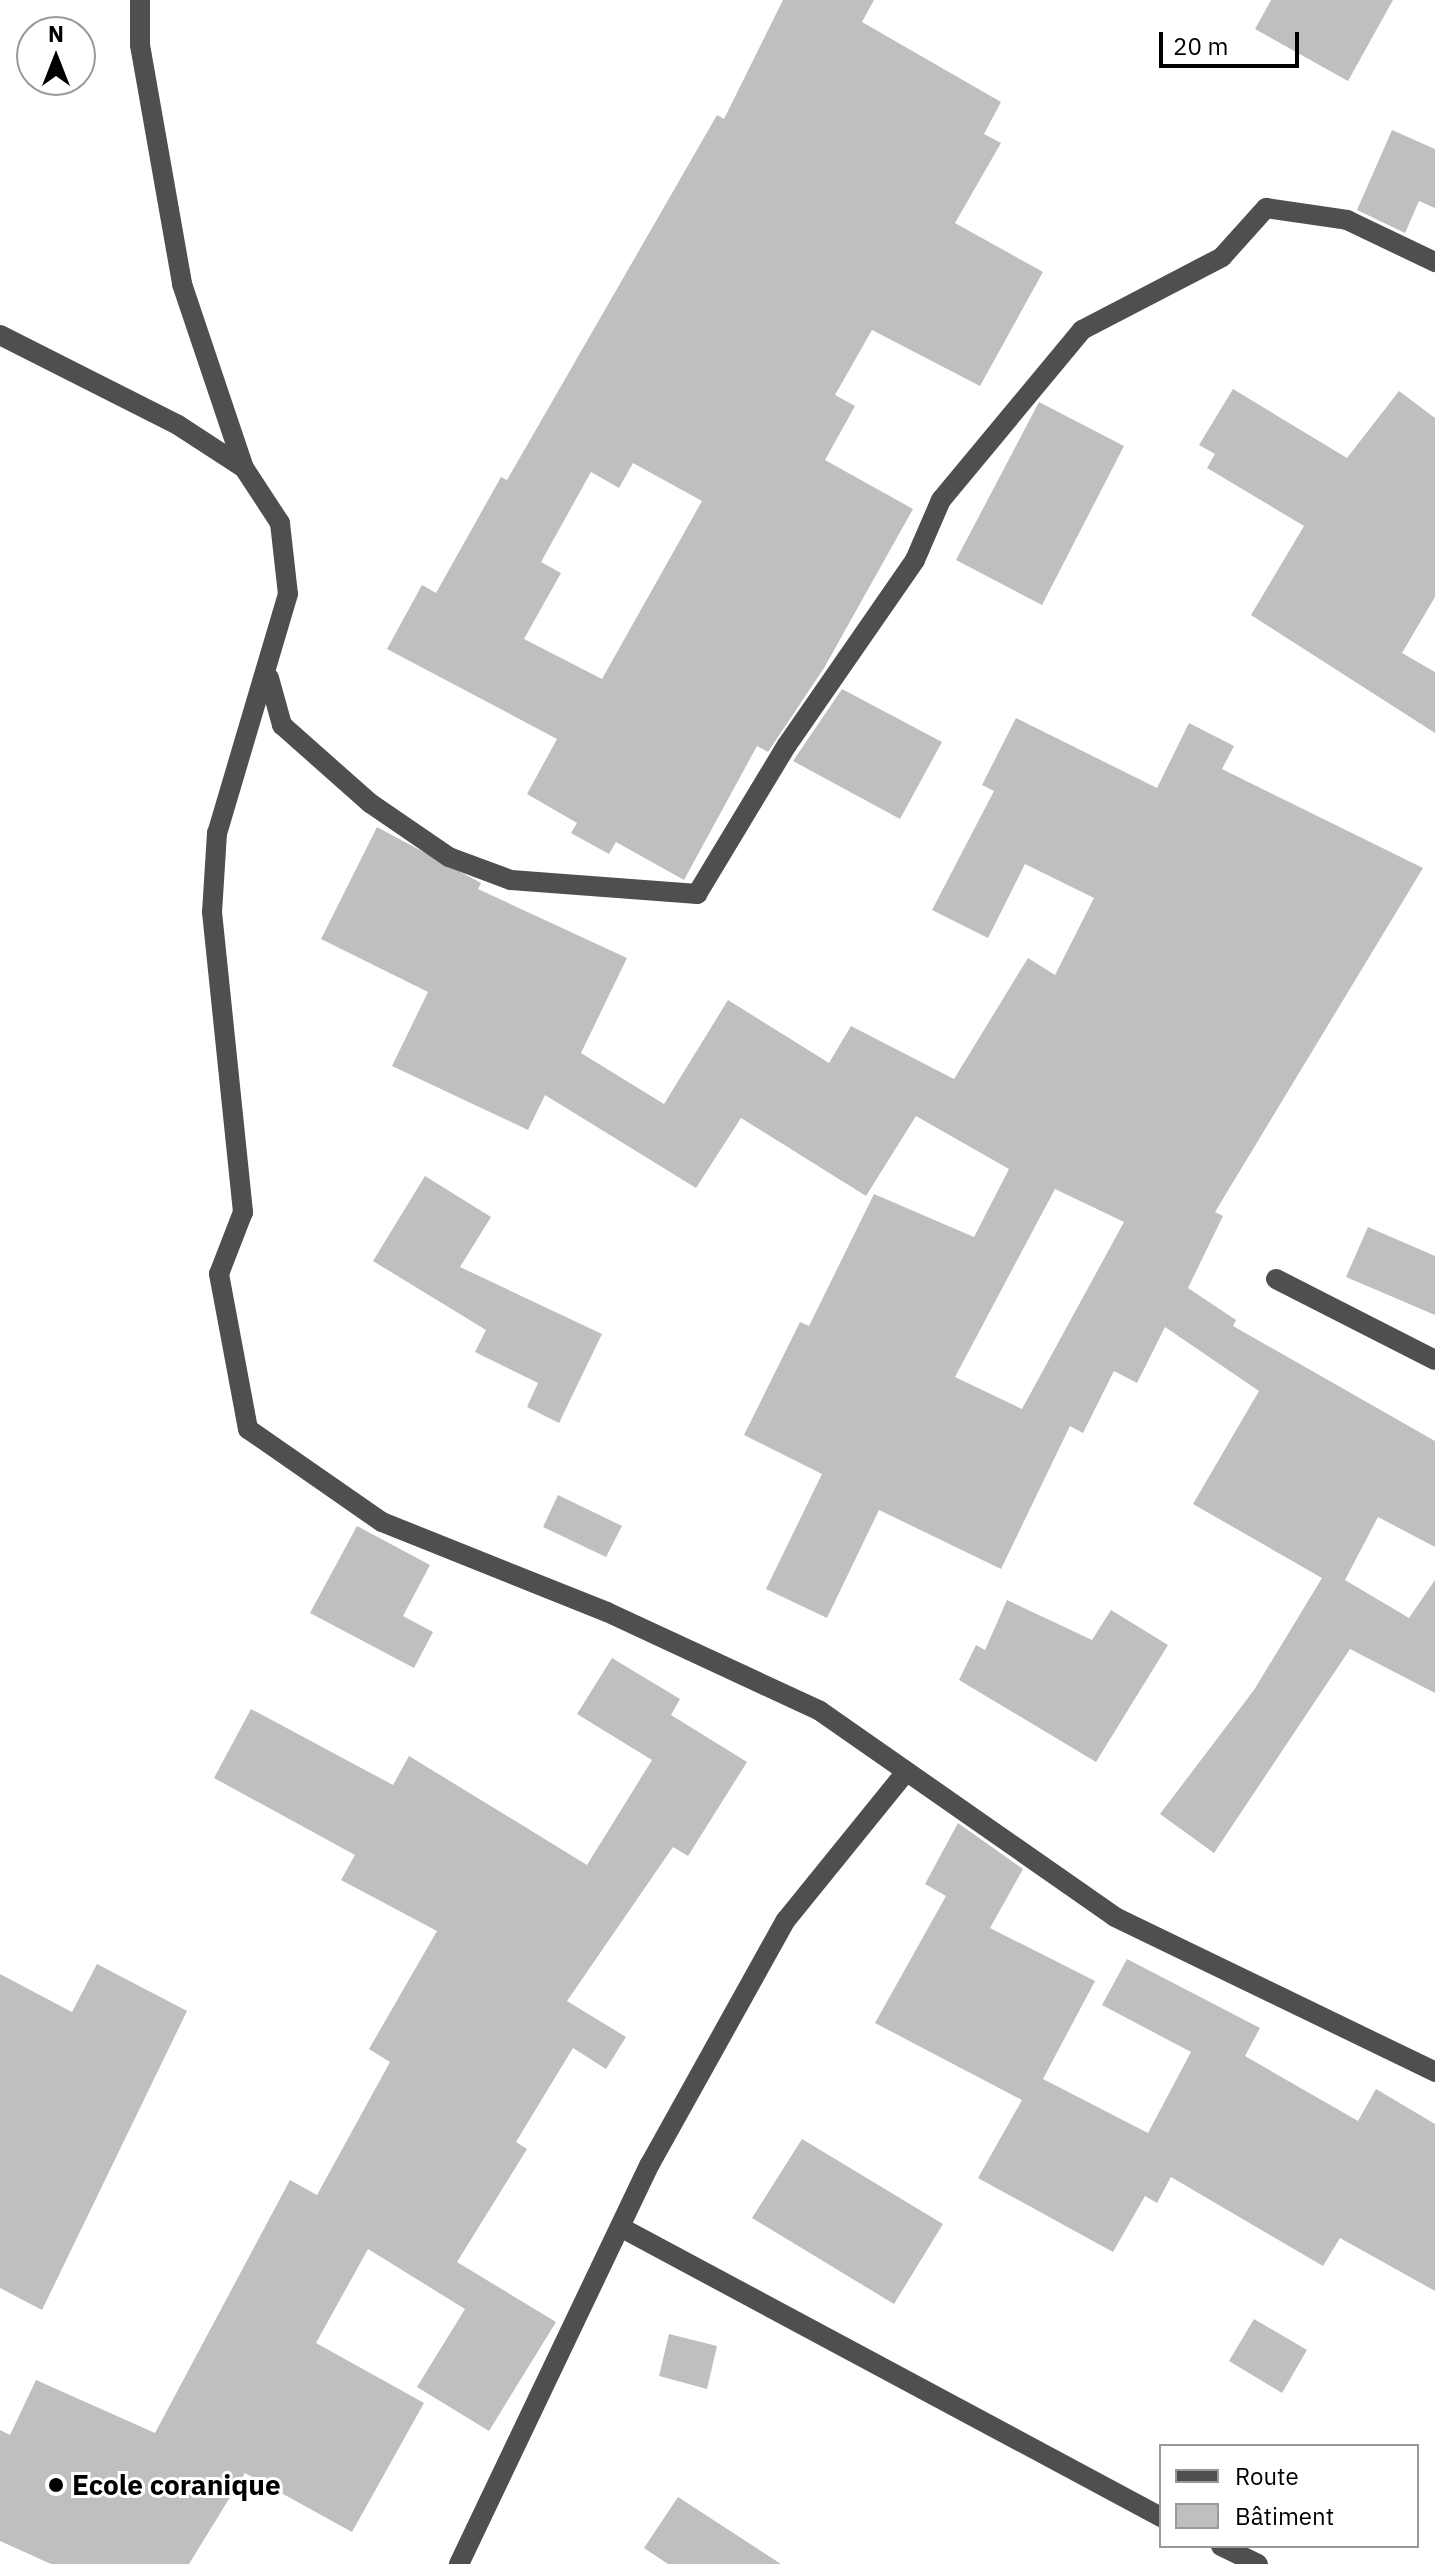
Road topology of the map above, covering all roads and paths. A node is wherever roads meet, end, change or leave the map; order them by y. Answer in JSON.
{"nodes":[{"id":1,"x":140,"y":0,"type":"edge"},
{"id":2,"x":1435,"y":262,"type":"edge"},
{"id":3,"x":0,"y":335,"type":"edge"},
{"id":4,"x":244,"y":468,"type":"junction"},
{"id":5,"x":268,"y":674,"type":"junction"},
{"id":6,"x":1276,"y":1279,"type":"dead end"},
{"id":7,"x":1435,"y":1360,"type":"edge"},
{"id":8,"x":906,"y":1772,"type":"junction"},
{"id":9,"x":1435,"y":2072,"type":"edge"},
{"id":10,"x":622,"y":2228,"type":"junction"},
{"id":11,"x":1159,"y":2516,"type":"edge"},
{"id":12,"x":1225,"y":2548,"type":"edge"},
{"id":13,"x":459,"y":2564,"type":"edge"},
{"id":14,"x":1258,"y":2564,"type":"edge"}],
"edges":[{"from":1,"to":4,"type":"street"},
{"from":2,"to":5,"type":"street"},
{"from":3,"to":4,"type":"street"},
{"from":4,"to":5,"type":"street"},
{"from":5,"to":8,"type":"street"},
{"from":6,"to":7,"type":"street"},
{"from":8,"to":9,"type":"street"},
{"from":8,"to":10,"type":"street"},
{"from":10,"to":11,"type":"street"},
{"from":10,"to":13,"type":"street"},
{"from":12,"to":14,"type":"street"}]}
